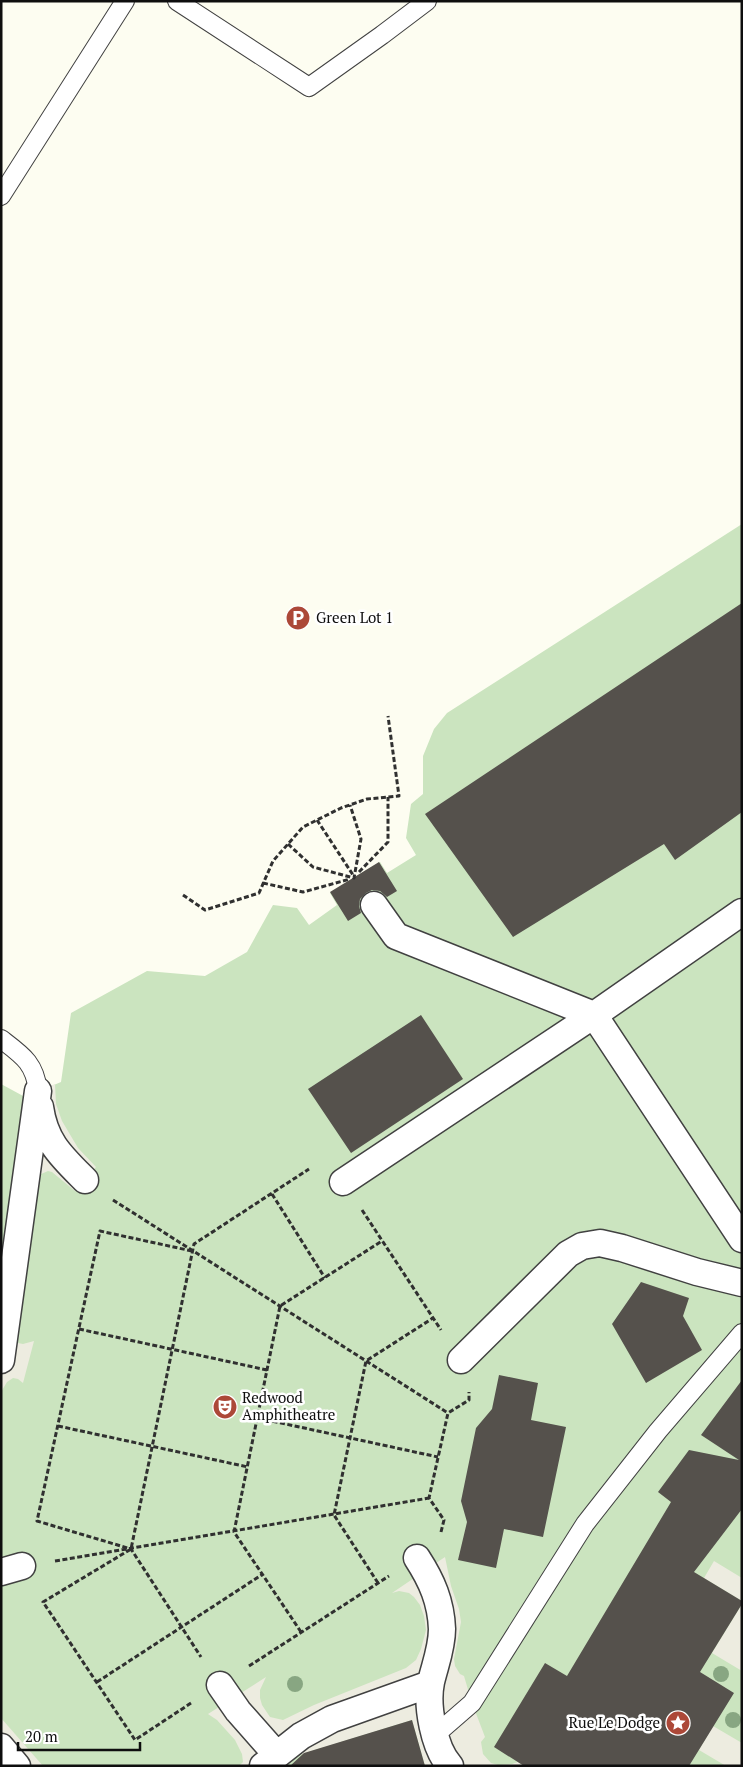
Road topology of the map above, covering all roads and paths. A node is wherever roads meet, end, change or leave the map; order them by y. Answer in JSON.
{"nodes":[{"id":1,"x":125,"y":1,"type":"edge"},
{"id":2,"x":177,"y":1,"type":"edge"},
{"id":3,"x":427,"y":1,"type":"edge"},
{"id":4,"x":1,"y":196,"type":"edge"},
{"id":5,"x":388,"y":716,"type":"dead end"},
{"id":6,"x":388,"y":797,"type":"junction"},
{"id":7,"x":350,"y":805,"type":"junction"},
{"id":8,"x":317,"y":820,"type":"junction"},
{"id":9,"x":288,"y":844,"type":"junction"},
{"id":10,"x":354,"y":878,"type":"junction"},
{"id":11,"x":263,"y":883,"type":"junction"},
{"id":12,"x":183,"y":895,"type":"dead end"},
{"id":13,"x":374,"y":905,"type":"joint"},
{"id":14,"x":742,"y":912,"type":"edge"},
{"id":15,"x":594,"y":1015,"type":"junction"},
{"id":16,"x":1,"y":1039,"type":"edge"},
{"id":17,"x":38,"y":1091,"type":"junction"},
{"id":18,"x":85,"y":1180,"type":"joint"},
{"id":19,"x":343,"y":1182,"type":"junction"},
{"id":20,"x":272,"y":1194,"type":"junction"},
{"id":21,"x":742,"y":1238,"type":"edge"},
{"id":22,"x":382,"y":1241,"type":"junction"},
{"id":23,"x":192,"y":1251,"type":"junction"},
{"id":24,"x":325,"y":1278,"type":"junction"},
{"id":25,"x":742,"y":1283,"type":"edge"},
{"id":26,"x":280,"y":1306,"type":"junction"},
{"id":27,"x":433,"y":1318,"type":"junction"},
{"id":28,"x":79,"y":1329,"type":"junction"},
{"id":29,"x":742,"y":1333,"type":"edge"},
{"id":30,"x":172,"y":1350,"type":"junction"},
{"id":31,"x":1,"y":1360,"type":"edge"},
{"id":32,"x":461,"y":1360,"type":"joint"},
{"id":33,"x":366,"y":1361,"type":"junction"},
{"id":34,"x":267,"y":1370,"type":"junction"},
{"id":35,"x":258,"y":1418,"type":"junction"},
{"id":36,"x":58,"y":1426,"type":"junction"},
{"id":37,"x":350,"y":1438,"type":"junction"},
{"id":38,"x":152,"y":1447,"type":"junction"},
{"id":39,"x":438,"y":1457,"type":"junction"},
{"id":40,"x":248,"y":1466,"type":"junction"},
{"id":41,"x":429,"y":1498,"type":"junction"},
{"id":42,"x":334,"y":1515,"type":"junction"},
{"id":43,"x":234,"y":1532,"type":"junction"},
{"id":44,"x":131,"y":1549,"type":"junction"},
{"id":45,"x":417,"y":1558,"type":"junction"},
{"id":46,"x":12,"y":1569,"type":"edge"},
{"id":47,"x":263,"y":1574,"type":"junction"},
{"id":48,"x":378,"y":1583,"type":"junction"},
{"id":49,"x":182,"y":1628,"type":"junction"},
{"id":50,"x":301,"y":1632,"type":"junction"},
{"id":51,"x":97,"y":1682,"type":"junction"},
{"id":52,"x":430,"y":1684,"type":"junction"},
{"id":53,"x":220,"y":1685,"type":"junction"},
{"id":54,"x":434,"y":1736,"type":"junction"},
{"id":55,"x":1,"y":1747,"type":"edge"},
{"id":56,"x":270,"y":1760,"type":"edge"},
{"id":57,"x":17,"y":1766,"type":"edge"},
{"id":58,"x":450,"y":1766,"type":"edge"}],
"edges":[{"from":1,"to":4,"type":"lane"},
{"from":2,"to":3,"type":"lane"},
{"from":5,"to":6,"type":"path"},
{"from":6,"to":7,"type":"path"},
{"from":6,"to":10,"type":"path"},
{"from":7,"to":8,"type":"path"},
{"from":7,"to":10,"type":"path"},
{"from":8,"to":9,"type":"path"},
{"from":8,"to":10,"type":"path"},
{"from":9,"to":10,"type":"path"},
{"from":9,"to":11,"type":"path"},
{"from":10,"to":11,"type":"path"},
{"from":10,"to":13,"type":"path"},
{"from":11,"to":12,"type":"path"},
{"from":13,"to":15,"type":"street"},
{"from":14,"to":15,"type":"street"},
{"from":15,"to":19,"type":"street"},
{"from":15,"to":21,"type":"street"},
{"from":16,"to":17,"type":"lane"},
{"from":17,"to":18,"type":"street"},
{"from":17,"to":31,"type":"street"},
{"from":18,"to":23,"type":"path"},
{"from":19,"to":20,"type":"path"},
{"from":19,"to":22,"type":"path"},
{"from":20,"to":23,"type":"path"},
{"from":20,"to":24,"type":"path"},
{"from":22,"to":24,"type":"path"},
{"from":22,"to":27,"type":"path"},
{"from":23,"to":26,"type":"path"},
{"from":23,"to":28,"type":"path"},
{"from":23,"to":30,"type":"path"},
{"from":24,"to":26,"type":"path"},
{"from":25,"to":32,"type":"street"},
{"from":26,"to":33,"type":"path"},
{"from":26,"to":34,"type":"path"},
{"from":27,"to":32,"type":"path"},
{"from":27,"to":33,"type":"path"},
{"from":28,"to":30,"type":"path"},
{"from":28,"to":36,"type":"path"},
{"from":29,"to":54,"type":"lane"},
{"from":30,"to":34,"type":"path"},
{"from":30,"to":38,"type":"path"},
{"from":33,"to":37,"type":"path"},
{"from":33,"to":39,"type":"path"},
{"from":34,"to":35,"type":"path"},
{"from":35,"to":37,"type":"path"},
{"from":35,"to":40,"type":"path"},
{"from":36,"to":38,"type":"path"},
{"from":36,"to":44,"type":"path"},
{"from":37,"to":39,"type":"path"},
{"from":37,"to":42,"type":"path"},
{"from":38,"to":40,"type":"path"},
{"from":38,"to":44,"type":"path"},
{"from":39,"to":41,"type":"path"},
{"from":40,"to":43,"type":"path"},
{"from":41,"to":42,"type":"path"},
{"from":41,"to":45,"type":"path"},
{"from":42,"to":43,"type":"path"},
{"from":42,"to":48,"type":"path"},
{"from":43,"to":44,"type":"path"},
{"from":43,"to":47,"type":"path"},
{"from":44,"to":46,"type":"path"},
{"from":44,"to":49,"type":"path"},
{"from":44,"to":51,"type":"path"},
{"from":45,"to":48,"type":"path"},
{"from":45,"to":52,"type":"street"},
{"from":47,"to":49,"type":"path"},
{"from":47,"to":50,"type":"path"},
{"from":48,"to":50,"type":"path"},
{"from":49,"to":51,"type":"path"},
{"from":49,"to":53,"type":"path"},
{"from":50,"to":53,"type":"path"},
{"from":51,"to":53,"type":"path"},
{"from":52,"to":54,"type":"street"},
{"from":52,"to":56,"type":"street"},
{"from":53,"to":56,"type":"street"},
{"from":54,"to":58,"type":"street"},
{"from":55,"to":57,"type":"street"}]}
